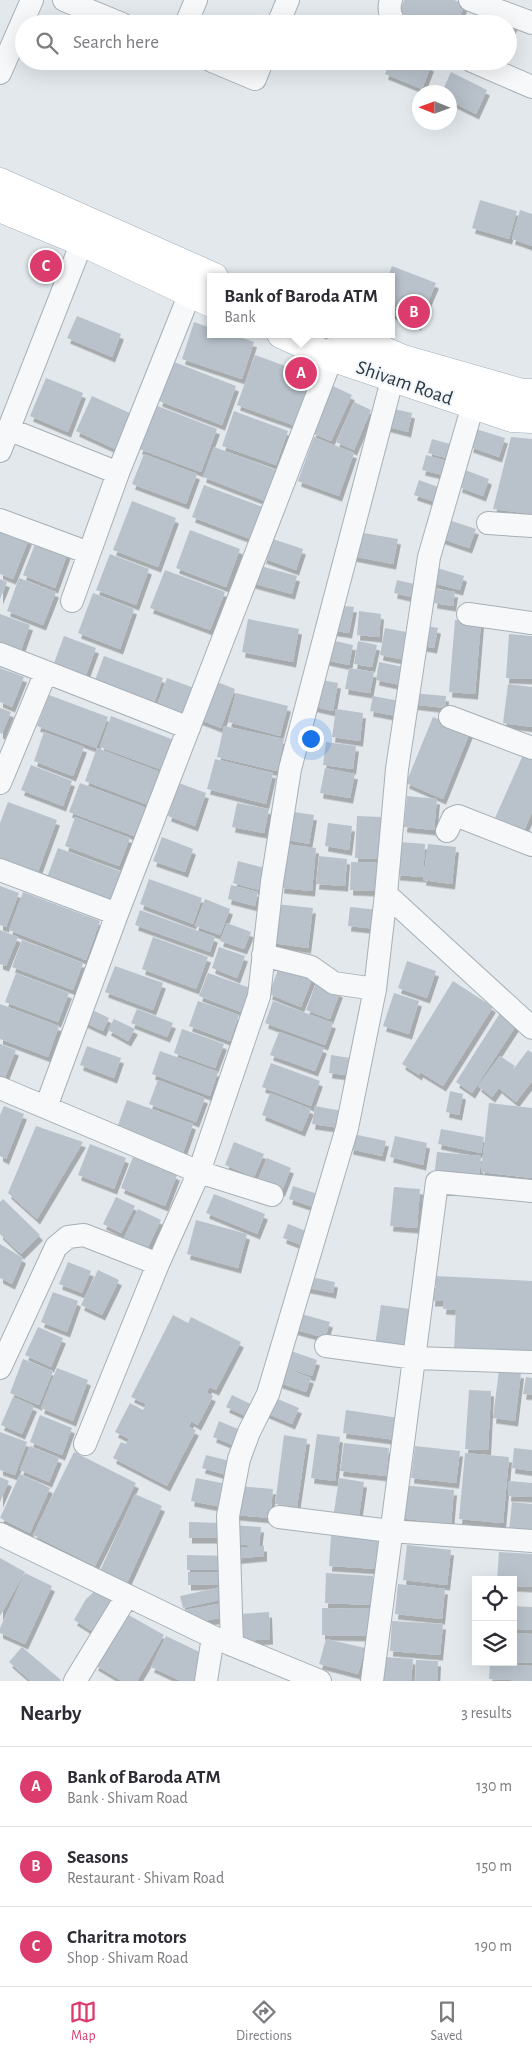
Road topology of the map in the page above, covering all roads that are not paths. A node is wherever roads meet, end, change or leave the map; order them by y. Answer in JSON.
{"nodes":[{"id":1,"x":32,"y":0,"type":"edge"},
{"id":2,"x":64,"y":0,"type":"edge"},
{"id":3,"x":196,"y":0,"type":"edge"},
{"id":4,"x":288,"y":0,"type":"edge"},
{"id":5,"x":391,"y":0,"type":"edge"},
{"id":6,"x":470,"y":0,"type":"edge"},
{"id":7,"x":114,"y":14,"type":"edge"},
{"id":8,"x":25,"y":15,"type":"edge"},
{"id":9,"x":190,"y":15,"type":"edge"},
{"id":10,"x":282,"y":15,"type":"edge"},
{"id":11,"x":390,"y":15,"type":"edge"},
{"id":12,"x":510,"y":15,"type":"edge"},
{"id":13,"x":517,"y":17,"type":"edge"},
{"id":14,"x":532,"y":23,"type":"edge"},
{"id":15,"x":15,"y":39,"type":"edge"},
{"id":16,"x":234,"y":70,"type":"edge"},
{"id":17,"x":258,"y":70,"type":"edge"},
{"id":18,"x":493,"y":70,"type":"edge"},
{"id":19,"x":0,"y":73,"type":"edge"},
{"id":20,"x":532,"y":87,"type":"edge"},
{"id":21,"x":0,"y":182,"type":"edge"},
{"id":22,"x":0,"y":208,"type":"edge"},
{"id":23,"x":82,"y":242,"type":"junction"},
{"id":24,"x":207,"y":274,"type":"edge"},
{"id":25,"x":200,"y":298,"type":"edge"},
{"id":26,"x":299,"y":338,"type":"edge"},
{"id":27,"x":351,"y":338,"type":"edge"},
{"id":28,"x":336,"y":346,"type":"edge"},
{"id":29,"x":395,"y":367,"type":"junction"},
{"id":30,"x":532,"y":393,"type":"edge"},
{"id":31,"x":473,"y":405,"type":"junction"},
{"id":32,"x":532,"y":419,"type":"edge"},
{"id":33,"x":8,"y":429,"type":"junction"},
{"id":34,"x":0,"y":451,"type":"edge"},
{"id":35,"x":118,"y":473,"type":"junction"},
{"id":36,"x":0,"y":520,"type":"edge"},
{"id":37,"x":488,"y":523,"type":"dead end"},
{"id":38,"x":532,"y":526,"type":"edge"},
{"id":39,"x":89,"y":553,"type":"junction"},
{"id":40,"x":72,"y":601,"type":"dead end"},
{"id":41,"x":468,"y":614,"type":"dead end"},
{"id":42,"x":532,"y":623,"type":"edge"},
{"id":43,"x":0,"y":654,"type":"edge"},
{"id":44,"x":46,"y":672,"type":"junction"},
{"id":45,"x":450,"y":717,"type":"dead end"},
{"id":46,"x":189,"y":728,"type":"junction"},
{"id":47,"x":532,"y":748,"type":"edge"},
{"id":48,"x":0,"y":783,"type":"edge"},
{"id":49,"x":447,"y":831,"type":"dead end"},
{"id":50,"x":532,"y":845,"type":"edge"},
{"id":51,"x":0,"y":870,"type":"edge"},
{"id":52,"x":386,"y":894,"type":"junction"},
{"id":53,"x":117,"y":914,"type":"junction"},
{"id":54,"x":263,"y":955,"type":"junction"},
{"id":55,"x":375,"y":989,"type":"junction"},
{"id":56,"x":532,"y":1028,"type":"edge"},
{"id":57,"x":0,"y":1088,"type":"edge"},
{"id":58,"x":46,"y":1107,"type":"junction"},
{"id":59,"x":199,"y":1172,"type":"junction"},
{"id":60,"x":532,"y":1190,"type":"edge"},
{"id":61,"x":272,"y":1195,"type":"dead end"},
{"id":62,"x":158,"y":1264,"type":"junction"},
{"id":63,"x":326,"y":1346,"type":"dead end"},
{"id":64,"x":415,"y":1358,"type":"junction"},
{"id":65,"x":532,"y":1362,"type":"edge"},
{"id":66,"x":0,"y":1368,"type":"edge"},
{"id":67,"x":85,"y":1444,"type":"dead end"},
{"id":68,"x":279,"y":1517,"type":"dead end"},
{"id":69,"x":390,"y":1531,"type":"junction"},
{"id":70,"x":0,"y":1534,"type":"edge"},
{"id":71,"x":532,"y":1541,"type":"edge"},
{"id":72,"x":127,"y":1596,"type":"junction"},
{"id":73,"x":223,"y":1641,"type":"junction"},
{"id":74,"x":296,"y":1676,"type":"edge"},
{"id":75,"x":75,"y":1681,"type":"edge"},
{"id":76,"x":206,"y":1681,"type":"edge"},
{"id":77,"x":320,"y":1681,"type":"edge"},
{"id":78,"x":372,"y":1681,"type":"edge"}],
"edges":[{"from":1,"to":8,"type":"street"},
{"from":2,"to":7,"type":"street"},
{"from":3,"to":9,"type":"street"},
{"from":4,"to":10,"type":"street"},
{"from":5,"to":11,"type":"street"},
{"from":6,"to":12,"type":"street"},
{"from":13,"to":14,"type":"street"},
{"from":15,"to":19,"type":"street"},
{"from":16,"to":17,"type":"street"},
{"from":18,"to":20,"type":"street"},
{"from":21,"to":24,"type":"main road"},
{"from":22,"to":23,"type":"main road"},
{"from":23,"to":25,"type":"main road"},
{"from":23,"to":33,"type":"street"},
{"from":25,"to":35,"type":"street"},
{"from":26,"to":28,"type":"main road","name":"Shivam Road"},
{"from":27,"to":29,"type":"main road","name":"Shivam Road"},
{"from":28,"to":29,"type":"main road","name":"Shivam Road"},
{"from":28,"to":46,"type":"street"},
{"from":29,"to":30,"type":"main road","name":"Shivam Road"},
{"from":29,"to":31,"type":"main road","name":"Shivam Road"},
{"from":29,"to":54,"type":"street"},
{"from":31,"to":32,"type":"main road","name":"Shivam Road"},
{"from":31,"to":52,"type":"street"},
{"from":33,"to":34,"type":"street"},
{"from":33,"to":35,"type":"street"},
{"from":35,"to":39,"type":"street"},
{"from":36,"to":39,"type":"street"},
{"from":37,"to":38,"type":"street"},
{"from":39,"to":40,"type":"street"},
{"from":41,"to":42,"type":"street"},
{"from":43,"to":44,"type":"street"},
{"from":44,"to":46,"type":"street"},
{"from":44,"to":48,"type":"street"},
{"from":45,"to":47,"type":"street"},
{"from":46,"to":53,"type":"street"},
{"from":49,"to":50,"type":"street"},
{"from":51,"to":53,"type":"street"},
{"from":52,"to":55,"type":"street"},
{"from":52,"to":56,"type":"street"},
{"from":53,"to":58,"type":"street"},
{"from":54,"to":55,"type":"street"},
{"from":54,"to":59,"type":"street"},
{"from":55,"to":73,"type":"street"},
{"from":57,"to":58,"type":"street"},
{"from":58,"to":59,"type":"street"},
{"from":59,"to":61,"type":"street"},
{"from":59,"to":62,"type":"street"},
{"from":60,"to":64,"type":"street"},
{"from":62,"to":66,"type":"street"},
{"from":62,"to":67,"type":"street"},
{"from":63,"to":64,"type":"street"},
{"from":64,"to":65,"type":"street"},
{"from":64,"to":69,"type":"street"},
{"from":68,"to":69,"type":"street"},
{"from":69,"to":71,"type":"street"},
{"from":69,"to":78,"type":"street"},
{"from":70,"to":72,"type":"street"},
{"from":72,"to":73,"type":"street"},
{"from":72,"to":75,"type":"street"},
{"from":73,"to":74,"type":"street"},
{"from":73,"to":76,"type":"street"},
{"from":74,"to":77,"type":"street"}]}
